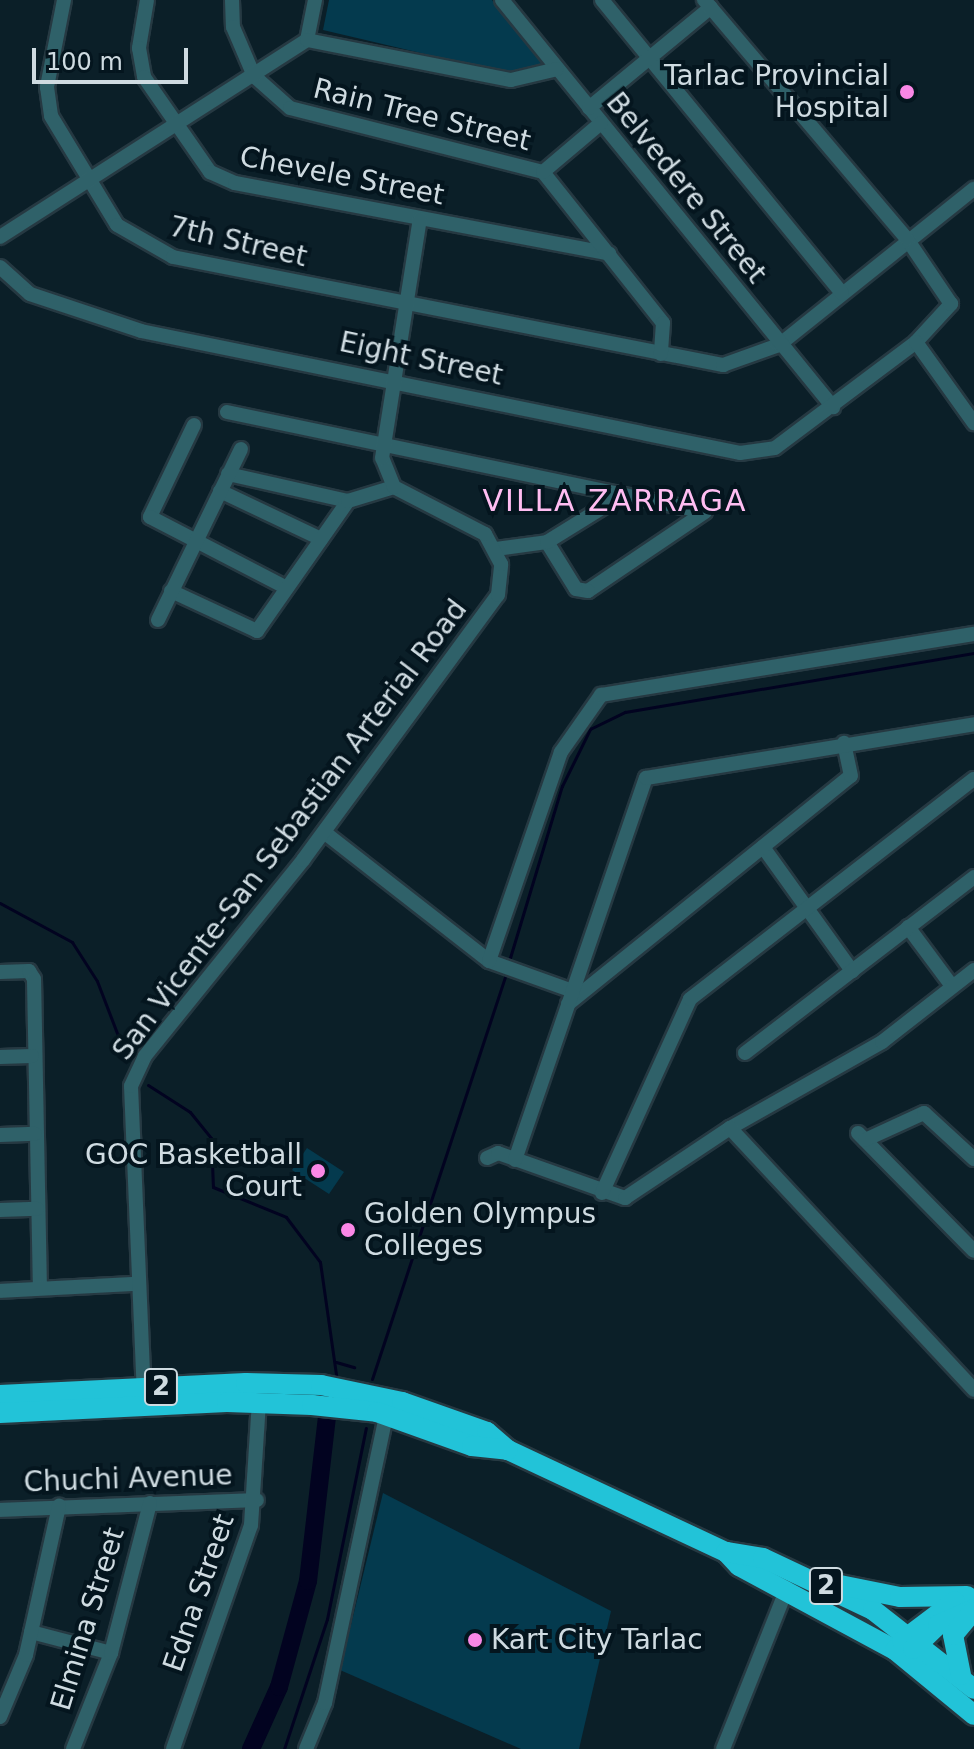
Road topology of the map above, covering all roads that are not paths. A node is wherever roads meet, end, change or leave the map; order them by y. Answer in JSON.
{"nodes":[{"id":1,"x":64,"y":0,"type":"edge"},
{"id":2,"x":147,"y":0,"type":"edge"},
{"id":3,"x":232,"y":0,"type":"edge"},
{"id":4,"x":315,"y":0,"type":"edge"},
{"id":5,"x":502,"y":0,"type":"edge"},
{"id":6,"x":602,"y":0,"type":"edge"},
{"id":7,"x":708,"y":4,"type":"edge"},
{"id":8,"x":307,"y":40,"type":"junction"},
{"id":9,"x":650,"y":58,"type":"junction"},
{"id":10,"x":557,"y":69,"type":"junction"},
{"id":11,"x":254,"y":76,"type":"junction"},
{"id":12,"x":589,"y":108,"type":"junction"},
{"id":13,"x":601,"y":123,"type":"junction"},
{"id":14,"x":175,"y":127,"type":"junction"},
{"id":15,"x":543,"y":172,"type":"junction"},
{"id":16,"x":89,"y":180,"type":"junction"},
{"id":17,"x":974,"y":189,"type":"edge"},
{"id":18,"x":420,"y":219,"type":"junction"},
{"id":19,"x":0,"y":237,"type":"edge"},
{"id":20,"x":907,"y":239,"type":"junction"},
{"id":21,"x":609,"y":254,"type":"junction"},
{"id":22,"x":0,"y":267,"type":"edge"},
{"id":23,"x":842,"y":293,"type":"junction"},
{"id":24,"x":407,"y":305,"type":"junction"},
{"id":25,"x":916,"y":342,"type":"junction"},
{"id":26,"x":779,"y":345,"type":"junction"},
{"id":27,"x":661,"y":354,"type":"junction"},
{"id":28,"x":392,"y":379,"type":"junction"},
{"id":29,"x":833,"y":407,"type":"junction"},
{"id":30,"x":227,"y":412,"type":"dead end"},
{"id":31,"x":971,"y":414,"type":"edge"},
{"id":32,"x":194,"y":425,"type":"dead end"},
{"id":33,"x":241,"y":449,"type":"dead end"},
{"id":34,"x":380,"y":449,"type":"junction"},
{"id":35,"x":228,"y":474,"type":"junction"},
{"id":36,"x":394,"y":487,"type":"junction"},
{"id":37,"x":220,"y":491,"type":"junction"},
{"id":38,"x":618,"y":498,"type":"junction"},
{"id":39,"x":348,"y":501,"type":"junction"},
{"id":40,"x":321,"y":539,"type":"junction"},
{"id":41,"x":194,"y":541,"type":"junction"},
{"id":42,"x":547,"y":542,"type":"junction"},
{"id":43,"x":496,"y":549,"type":"junction"},
{"id":44,"x":287,"y":588,"type":"junction"},
{"id":45,"x":171,"y":591,"type":"junction"},
{"id":46,"x":158,"y":620,"type":"dead end"},
{"id":47,"x":974,"y":634,"type":"edge"},
{"id":48,"x":974,"y":724,"type":"edge"},
{"id":49,"x":844,"y":743,"type":"junction"},
{"id":50,"x":974,"y":779,"type":"edge"},
{"id":51,"x":324,"y":832,"type":"junction"},
{"id":52,"x":763,"y":847,"type":"junction"},
{"id":53,"x":974,"y":877,"type":"edge"},
{"id":54,"x":806,"y":910,"type":"junction"},
{"id":55,"x":908,"y":927,"type":"junction"},
{"id":56,"x":492,"y":963,"type":"junction"},
{"id":57,"x":974,"y":970,"type":"edge"},
{"id":58,"x":852,"y":971,"type":"junction"},
{"id":59,"x":0,"y":972,"type":"edge"},
{"id":60,"x":952,"y":986,"type":"junction"},
{"id":61,"x":569,"y":997,"type":"junction"},
{"id":62,"x":745,"y":1053,"type":"dead end"},
{"id":63,"x":32,"y":1056,"type":"junction"},
{"id":64,"x":0,"y":1057,"type":"edge"},
{"id":65,"x":730,"y":1128,"type":"junction"},
{"id":66,"x":35,"y":1134,"type":"junction"},
{"id":67,"x":0,"y":1135,"type":"edge"},
{"id":68,"x":487,"y":1158,"type":"dead end"},
{"id":69,"x":974,"y":1159,"type":"edge"},
{"id":70,"x":515,"y":1160,"type":"junction"},
{"id":71,"x":602,"y":1193,"type":"junction"},
{"id":72,"x":37,"y":1209,"type":"junction"},
{"id":73,"x":0,"y":1210,"type":"edge"},
{"id":74,"x":974,"y":1251,"type":"edge"},
{"id":75,"x":135,"y":1284,"type":"junction"},
{"id":76,"x":40,"y":1288,"type":"junction"},
{"id":77,"x":0,"y":1291,"type":"edge"},
{"id":78,"x":974,"y":1390,"type":"edge"},
{"id":79,"x":0,"y":1395,"type":"edge"},
{"id":80,"x":144,"y":1397,"type":"junction"},
{"id":81,"x":259,"y":1402,"type":"junction"},
{"id":82,"x":0,"y":1413,"type":"edge"},
{"id":83,"x":386,"y":1415,"type":"junction"},
{"id":84,"x":508,"y":1450,"type":"junction"},
{"id":85,"x":257,"y":1500,"type":"junction"},
{"id":86,"x":150,"y":1503,"type":"junction"},
{"id":87,"x":59,"y":1506,"type":"junction"},
{"id":88,"x":0,"y":1510,"type":"edge"},
{"id":89,"x":726,"y":1552,"type":"junction"},
{"id":90,"x":810,"y":1578,"type":"junction"},
{"id":91,"x":787,"y":1588,"type":"junction"},
{"id":92,"x":972,"y":1603,"type":"edge"},
{"id":93,"x":31,"y":1632,"type":"junction"},
{"id":94,"x":914,"y":1636,"type":"junction"},
{"id":95,"x":111,"y":1653,"type":"junction"},
{"id":96,"x":901,"y":1655,"type":"junction"},
{"id":97,"x":968,"y":1684,"type":"edge"},
{"id":98,"x":974,"y":1715,"type":"edge"},
{"id":99,"x":0,"y":1717,"type":"edge"},
{"id":100,"x":73,"y":1749,"type":"edge"},
{"id":101,"x":173,"y":1749,"type":"edge"},
{"id":102,"x":306,"y":1749,"type":"edge"},
{"id":103,"x":723,"y":1749,"type":"edge"}],
"edges":[{"from":1,"to":16,"type":"street","name":"7th Street"},
{"from":2,"to":14,"type":"street","name":"Chevele Street"},
{"from":3,"to":11,"type":"street"},
{"from":4,"to":8,"type":"street"},
{"from":5,"to":10,"type":"street","name":"Belvedere Street"},
{"from":6,"to":9,"type":"street"},
{"from":7,"to":9,"type":"street"},
{"from":7,"to":20,"type":"street"},
{"from":8,"to":10,"type":"street"},
{"from":8,"to":11,"type":"street"},
{"from":9,"to":12,"type":"street"},
{"from":9,"to":23,"type":"street"},
{"from":10,"to":12,"type":"street","name":"Belvedere Street"},
{"from":11,"to":14,"type":"street"},
{"from":11,"to":15,"type":"street","name":"Rain Tree Street"},
{"from":12,"to":13,"type":"street","name":"Belvedere Street"},
{"from":13,"to":15,"type":"street"},
{"from":13,"to":26,"type":"street","name":"Belvedere Street"},
{"from":14,"to":16,"type":"street"},
{"from":14,"to":18,"type":"street","name":"Chevele Street"},
{"from":15,"to":21,"type":"street","name":"Rain Tree Street"},
{"from":16,"to":19,"type":"street"},
{"from":16,"to":24,"type":"street","name":"7th Street"},
{"from":17,"to":20,"type":"street","name":"7th Street"},
{"from":18,"to":21,"type":"street","name":"Chevele Street"},
{"from":18,"to":24,"type":"street"},
{"from":20,"to":23,"type":"street","name":"7th Street"},
{"from":20,"to":25,"type":"street","name":"Eight Street"},
{"from":21,"to":27,"type":"street","name":"Rain Tree Street"},
{"from":22,"to":28,"type":"street","name":"Eight Street"},
{"from":23,"to":26,"type":"street","name":"7th Street"},
{"from":24,"to":27,"type":"street","name":"7th Street"},
{"from":24,"to":28,"type":"street"},
{"from":25,"to":29,"type":"street","name":"Eight Street"},
{"from":25,"to":31,"type":"street"},
{"from":26,"to":27,"type":"street","name":"7th Street"},
{"from":26,"to":29,"type":"street","name":"Belvedere Street"},
{"from":28,"to":29,"type":"street","name":"Eight Street"},
{"from":28,"to":34,"type":"street"},
{"from":30,"to":34,"type":"street"},
{"from":32,"to":41,"type":"street"},
{"from":33,"to":35,"type":"street"},
{"from":34,"to":36,"type":"street"},
{"from":34,"to":38,"type":"street"},
{"from":35,"to":37,"type":"street"},
{"from":35,"to":39,"type":"street"},
{"from":36,"to":39,"type":"street"},
{"from":36,"to":43,"type":"street"},
{"from":37,"to":40,"type":"street"},
{"from":37,"to":41,"type":"street"},
{"from":38,"to":42,"type":"street"},
{"from":38,"to":42,"type":"street"},
{"from":39,"to":40,"type":"street"},
{"from":40,"to":44,"type":"street"},
{"from":41,"to":44,"type":"street"},
{"from":41,"to":45,"type":"street"},
{"from":42,"to":43,"type":"street"},
{"from":43,"to":51,"type":"street","name":"San Vicente-San Sebastian Arterial Road"},
{"from":44,"to":45,"type":"street"},
{"from":45,"to":46,"type":"street"},
{"from":47,"to":56,"type":"street"},
{"from":48,"to":49,"type":"street"},
{"from":49,"to":52,"type":"street"},
{"from":49,"to":61,"type":"street"},
{"from":50,"to":54,"type":"street"},
{"from":51,"to":56,"type":"street"},
{"from":51,"to":75,"type":"street","name":"San Vicente-San Sebastian Arterial Road"},
{"from":52,"to":54,"type":"street"},
{"from":52,"to":61,"type":"street"},
{"from":53,"to":55,"type":"street"},
{"from":54,"to":58,"type":"street"},
{"from":54,"to":71,"type":"street"},
{"from":55,"to":58,"type":"street"},
{"from":55,"to":60,"type":"street"},
{"from":56,"to":61,"type":"street"},
{"from":57,"to":60,"type":"street"},
{"from":58,"to":62,"type":"street"},
{"from":59,"to":63,"type":"street"},
{"from":60,"to":65,"type":"street"},
{"from":61,"to":70,"type":"street"},
{"from":63,"to":64,"type":"street"},
{"from":63,"to":66,"type":"street"},
{"from":65,"to":71,"type":"street"},
{"from":65,"to":78,"type":"street"},
{"from":66,"to":67,"type":"street"},
{"from":66,"to":72,"type":"street"},
{"from":68,"to":70,"type":"street"},
{"from":69,"to":74,"type":"street"},
{"from":70,"to":71,"type":"street"},
{"from":72,"to":73,"type":"street"},
{"from":72,"to":76,"type":"street"},
{"from":75,"to":76,"type":"street"},
{"from":75,"to":80,"type":"street","name":"San Vicente-San Sebastian Arterial Road"},
{"from":76,"to":77,"type":"street"},
{"from":79,"to":80,"type":"highway","number":"2"},
{"from":80,"to":81,"type":"highway","number":"2"},
{"from":80,"to":82,"type":"highway","number":"2"},
{"from":80,"to":84,"type":"highway","number":"2"},
{"from":81,"to":83,"type":"highway","number":"2"},
{"from":81,"to":85,"type":"street","name":"Edna Street"},
{"from":83,"to":84,"type":"highway","number":"2"},
{"from":83,"to":102,"type":"street"},
{"from":84,"to":89,"type":"highway","number":"2"},
{"from":85,"to":86,"type":"street","name":"Chuchi Avenue"},
{"from":85,"to":101,"type":"street","name":"Edna Street"},
{"from":86,"to":87,"type":"street","name":"Chuchi Avenue"},
{"from":86,"to":95,"type":"street","name":"Elmina Street"},
{"from":87,"to":88,"type":"street","name":"Chuchi Avenue"},
{"from":87,"to":93,"type":"street"},
{"from":89,"to":90,"type":"highway","number":"2"},
{"from":89,"to":91,"type":"highway","number":"2"},
{"from":90,"to":92,"type":"highway"},
{"from":90,"to":94,"type":"highway","number":"2"},
{"from":91,"to":96,"type":"highway","number":"2"},
{"from":91,"to":103,"type":"street"},
{"from":92,"to":94,"type":"highway"},
{"from":92,"to":97,"type":"highway"},
{"from":93,"to":95,"type":"street"},
{"from":93,"to":99,"type":"street"},
{"from":94,"to":96,"type":"highway"},
{"from":94,"to":97,"type":"highway","number":"2"},
{"from":95,"to":100,"type":"street","name":"Elmina Street"},
{"from":96,"to":98,"type":"highway","number":"2"}]}
